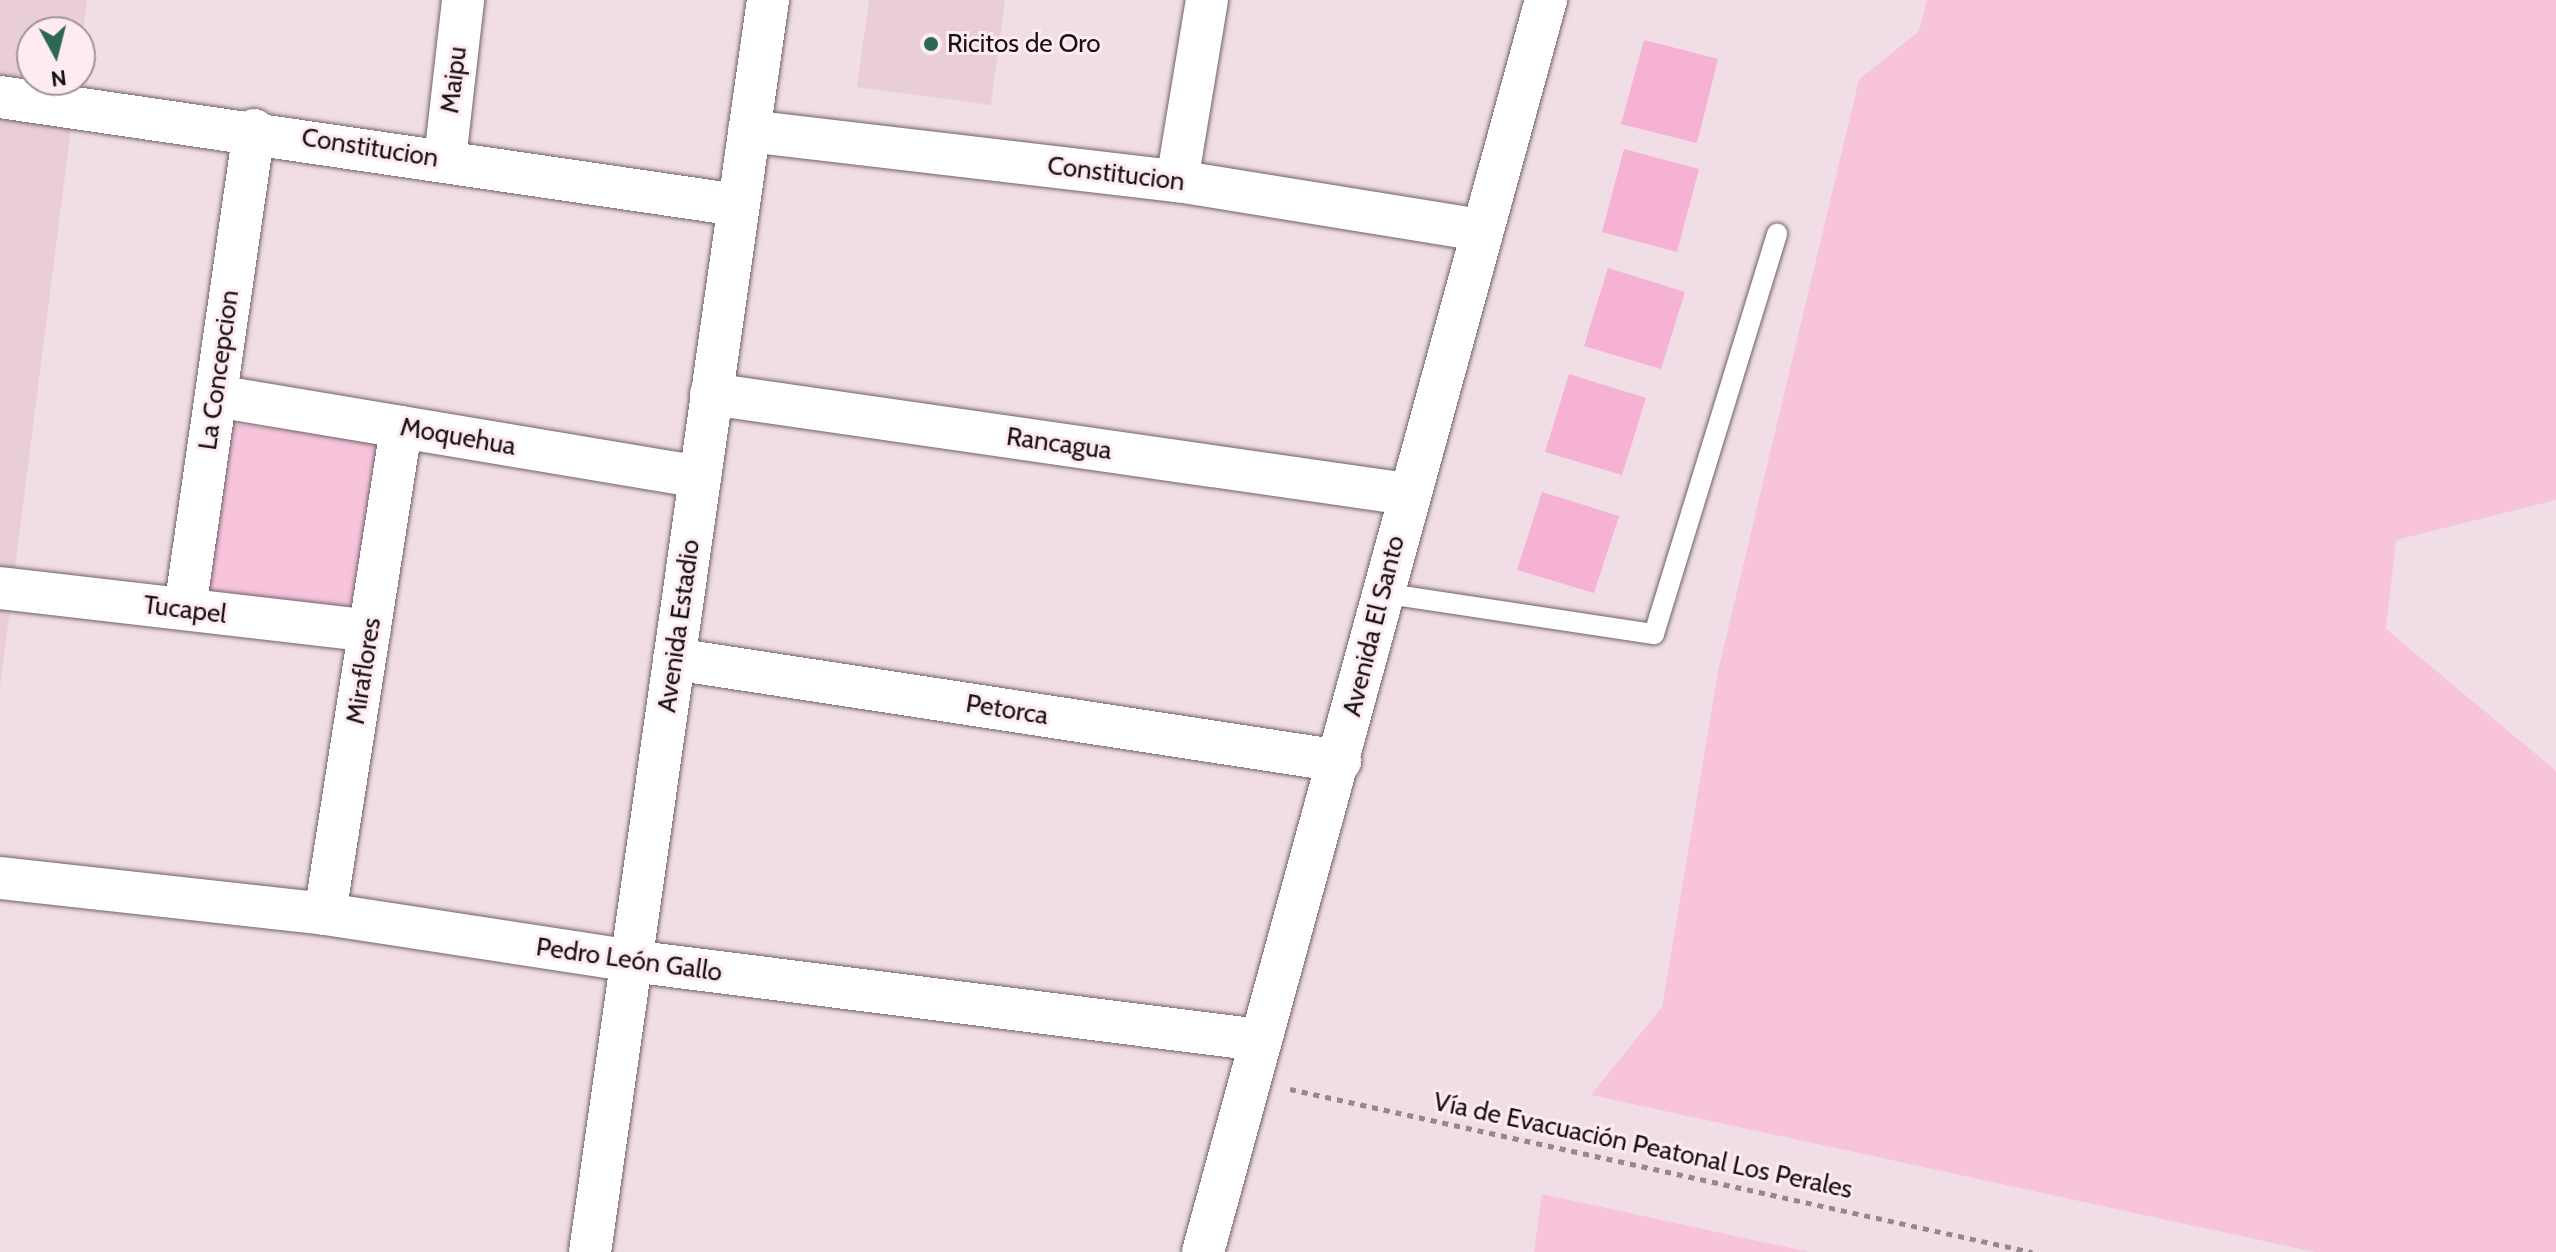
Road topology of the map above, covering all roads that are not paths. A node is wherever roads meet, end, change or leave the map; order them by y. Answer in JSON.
{"nodes":[{"id":1,"x":463,"y":0,"type":"edge"},
{"id":2,"x":768,"y":0,"type":"edge"},
{"id":3,"x":1207,"y":0,"type":"edge"},
{"id":4,"x":1546,"y":0,"type":"edge"},
{"id":5,"x":0,"y":97,"type":"edge"},
{"id":6,"x":254,"y":130,"type":"junction"},
{"id":7,"x":749,"y":131,"type":"junction"},
{"id":8,"x":445,"y":159,"type":"junction"},
{"id":9,"x":1177,"y":181,"type":"junction"},
{"id":10,"x":738,"y":205,"type":"junction"},
{"id":11,"x":1481,"y":230,"type":"junction"},
{"id":12,"x":1777,"y":233,"type":"dead end"},
{"id":13,"x":711,"y":394,"type":"junction"},
{"id":14,"x":216,"y":396,"type":"junction"},
{"id":15,"x":401,"y":427,"type":"junction"},
{"id":16,"x":700,"y":477,"type":"junction"},
{"id":17,"x":1407,"y":494,"type":"junction"},
{"id":18,"x":0,"y":588,"type":"edge"},
{"id":19,"x":1382,"y":593,"type":"junction"},
{"id":20,"x":185,"y":609,"type":"junction"},
{"id":21,"x":370,"y":631,"type":"junction"},
{"id":22,"x":674,"y":659,"type":"junction"},
{"id":23,"x":1340,"y":761,"type":"junction"},
{"id":24,"x":0,"y":878,"type":"edge"},
{"id":25,"x":325,"y":914,"type":"junction"},
{"id":26,"x":631,"y":961,"type":"junction"},
{"id":27,"x":1259,"y":1040,"type":"junction"},
{"id":28,"x":590,"y":1252,"type":"edge"},
{"id":29,"x":1203,"y":1252,"type":"edge"}],
"edges":[{"from":1,"to":8,"type":"street","name":"Maipu"},
{"from":2,"to":7,"type":"street","name":"Avenida Estadio"},
{"from":3,"to":9,"type":"street"},
{"from":4,"to":11,"type":"street","name":"Avenida El Santo"},
{"from":5,"to":6,"type":"street","name":"Constitucion"},
{"from":6,"to":8,"type":"street","name":"Constitucion"},
{"from":6,"to":14,"type":"street","name":"La Concepcion"},
{"from":7,"to":9,"type":"street","name":"Constitucion"},
{"from":7,"to":10,"type":"street","name":"Avenida Estadio"},
{"from":8,"to":10,"type":"street","name":"Constitucion"},
{"from":9,"to":11,"type":"street","name":"Constitucion"},
{"from":10,"to":13,"type":"street","name":"Avenida Estadio"},
{"from":11,"to":17,"type":"street","name":"Avenida El Santo"},
{"from":12,"to":19,"type":"lane"},
{"from":13,"to":16,"type":"street","name":"Avenida Estadio"},
{"from":13,"to":17,"type":"street","name":"Rancagua"},
{"from":14,"to":15,"type":"street","name":"Moquehua"},
{"from":14,"to":20,"type":"street","name":"La Concepcion"},
{"from":15,"to":16,"type":"street","name":"Moquehua"},
{"from":15,"to":21,"type":"street","name":"Miraflores"},
{"from":16,"to":22,"type":"street","name":"Avenida Estadio"},
{"from":17,"to":19,"type":"street","name":"Avenida El Santo"},
{"from":18,"to":20,"type":"street","name":"Tucapel"},
{"from":19,"to":23,"type":"street","name":"Avenida El Santo"},
{"from":20,"to":21,"type":"street","name":"Tucapel"},
{"from":21,"to":25,"type":"street","name":"Miraflores"},
{"from":22,"to":23,"type":"street","name":"Petorca"},
{"from":22,"to":26,"type":"street","name":"Avenida Estadio"},
{"from":23,"to":27,"type":"street","name":"Avenida El Santo"},
{"from":24,"to":25,"type":"street","name":"Pedro León Gallo"},
{"from":25,"to":26,"type":"street","name":"Pedro León Gallo"},
{"from":26,"to":27,"type":"street","name":"Pedro León Gallo"},
{"from":26,"to":28,"type":"street","name":"Avenida Estadio"},
{"from":27,"to":29,"type":"street","name":"Avenida El Santo"}]}
